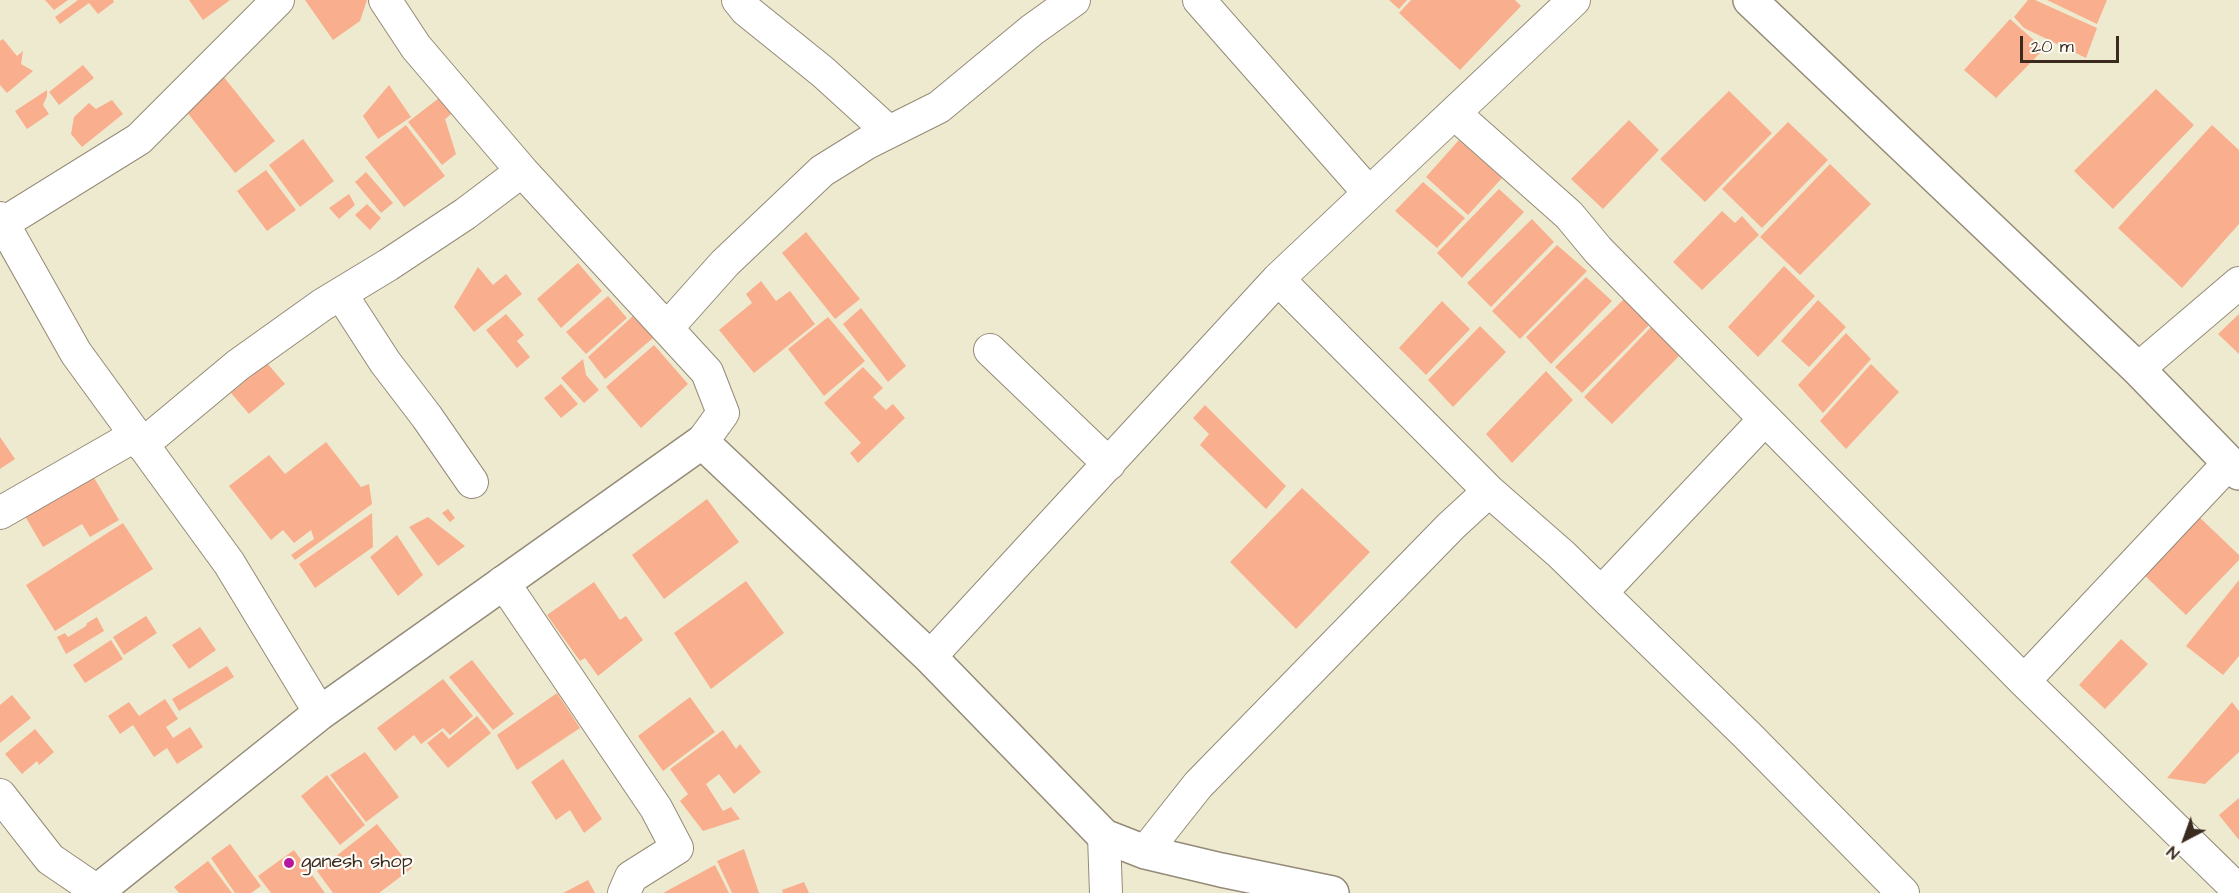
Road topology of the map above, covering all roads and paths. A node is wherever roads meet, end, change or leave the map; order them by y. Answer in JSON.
{"nodes":[{"id":1,"x":278,"y":0,"type":"edge"},
{"id":2,"x":385,"y":0,"type":"edge"},
{"id":3,"x":738,"y":0,"type":"edge"},
{"id":4,"x":1074,"y":0,"type":"edge"},
{"id":5,"x":1199,"y":0,"type":"edge"},
{"id":6,"x":1574,"y":0,"type":"edge"},
{"id":7,"x":1750,"y":0,"type":"edge"},
{"id":8,"x":1454,"y":113,"type":"junction"},
{"id":9,"x":890,"y":132,"type":"junction"},
{"id":10,"x":522,"y":171,"type":"junction"},
{"id":11,"x":1369,"y":193,"type":"junction"},
{"id":12,"x":1,"y":221,"type":"edge"},
{"id":13,"x":1278,"y":279,"type":"junction"},
{"id":14,"x":2239,"y":283,"type":"edge"},
{"id":15,"x":341,"y":294,"type":"junction"},
{"id":16,"x":667,"y":328,"type":"junction"},
{"id":17,"x":990,"y":350,"type":"dead end"},
{"id":18,"x":2138,"y":369,"type":"junction"},
{"id":19,"x":1765,"y":419,"type":"junction"},
{"id":20,"x":139,"y":440,"type":"junction"},
{"id":21,"x":702,"y":442,"type":"junction"},
{"id":22,"x":1108,"y":464,"type":"junction"},
{"id":23,"x":2234,"y":468,"type":"edge"},
{"id":24,"x":472,"y":482,"type":"dead end"},
{"id":25,"x":1489,"y":491,"type":"junction"},
{"id":26,"x":0,"y":513,"type":"edge"},
{"id":27,"x":503,"y":582,"type":"junction"},
{"id":28,"x":1601,"y":593,"type":"junction"},
{"id":29,"x":930,"y":657,"type":"junction"},
{"id":30,"x":2024,"y":681,"type":"junction"},
{"id":31,"x":320,"y":713,"type":"junction"},
{"id":32,"x":0,"y":795,"type":"edge"},
{"id":33,"x":1104,"y":836,"type":"junction"},
{"id":34,"x":1145,"y":852,"type":"junction"},
{"id":35,"x":2239,"y":891,"type":"edge"},
{"id":36,"x":97,"y":892,"type":"edge"},
{"id":37,"x":624,"y":893,"type":"edge"},
{"id":38,"x":1106,"y":893,"type":"edge"},
{"id":39,"x":1332,"y":893,"type":"edge"},
{"id":40,"x":1903,"y":893,"type":"edge"}],
"edges":[{"from":1,"to":12,"type":"street"},
{"from":2,"to":10,"type":"street"},
{"from":3,"to":9,"type":"street"},
{"from":4,"to":9,"type":"street"},
{"from":5,"to":11,"type":"street"},
{"from":6,"to":8,"type":"street"},
{"from":7,"to":18,"type":"street"},
{"from":8,"to":11,"type":"street"},
{"from":8,"to":19,"type":"street"},
{"from":9,"to":16,"type":"street"},
{"from":10,"to":15,"type":"street"},
{"from":10,"to":16,"type":"street"},
{"from":11,"to":13,"type":"street"},
{"from":12,"to":20,"type":"street"},
{"from":13,"to":22,"type":"street"},
{"from":13,"to":25,"type":"street"},
{"from":14,"to":18,"type":"street"},
{"from":15,"to":20,"type":"street"},
{"from":15,"to":24,"type":"street"},
{"from":16,"to":21,"type":"street"},
{"from":17,"to":22,"type":"street"},
{"from":18,"to":23,"type":"street"},
{"from":19,"to":28,"type":"street"},
{"from":19,"to":30,"type":"street"},
{"from":20,"to":26,"type":"street"},
{"from":20,"to":31,"type":"street"},
{"from":21,"to":27,"type":"street"},
{"from":21,"to":29,"type":"street"},
{"from":22,"to":29,"type":"street"},
{"from":23,"to":30,"type":"street"},
{"from":25,"to":28,"type":"street"},
{"from":25,"to":34,"type":"street"},
{"from":27,"to":31,"type":"street"},
{"from":27,"to":37,"type":"street"},
{"from":28,"to":40,"type":"street"},
{"from":29,"to":33,"type":"street"},
{"from":30,"to":35,"type":"street"},
{"from":31,"to":36,"type":"street"},
{"from":32,"to":36,"type":"street"},
{"from":33,"to":34,"type":"street"},
{"from":33,"to":38,"type":"street"},
{"from":34,"to":39,"type":"street"}]}
